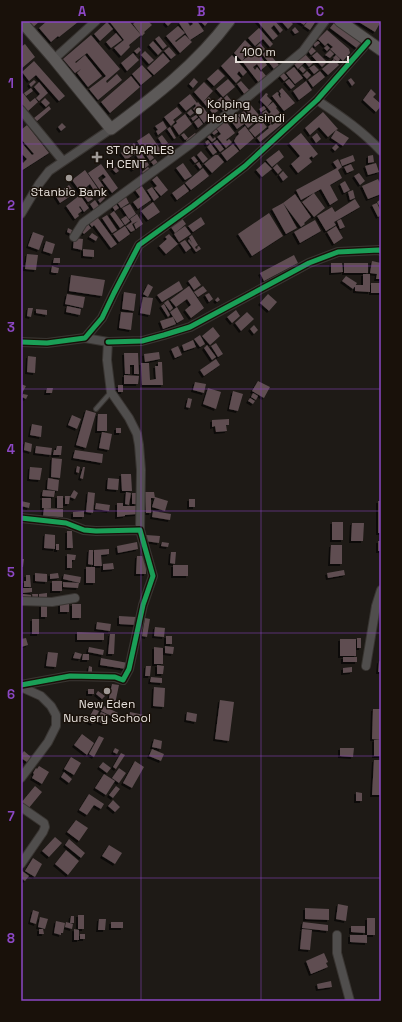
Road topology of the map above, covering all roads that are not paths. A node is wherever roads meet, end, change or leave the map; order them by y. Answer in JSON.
{"nodes":[{"id":1,"x":21,"y":21,"type":"edge"},
{"id":2,"x":96,"y":21,"type":"edge"},
{"id":3,"x":229,"y":21,"type":"edge"},
{"id":4,"x":325,"y":21,"type":"edge"},
{"id":5,"x":340,"y":21,"type":"edge"},
{"id":6,"x":368,"y":42,"type":"junction"},
{"id":7,"x":381,"y":50,"type":"edge"},
{"id":8,"x":54,"y":59,"type":"junction"},
{"id":9,"x":317,"y":100,"type":"junction"},
{"id":10,"x":21,"y":110,"type":"edge"},
{"id":11,"x":111,"y":129,"type":"junction"},
{"id":12,"x":381,"y":152,"type":"edge"},
{"id":13,"x":63,"y":161,"type":"junction"},
{"id":14,"x":21,"y":214,"type":"edge"},
{"id":15,"x":74,"y":237,"type":"dead end"},
{"id":16,"x":381,"y":251,"type":"edge"},
{"id":17,"x":85,"y":338,"type":"junction"},
{"id":18,"x":21,"y":342,"type":"edge"},
{"id":19,"x":108,"y":342,"type":"junction"},
{"id":20,"x":111,"y":392,"type":"junction"},
{"id":21,"x":96,"y":409,"type":"dead end"},
{"id":22,"x":21,"y":518,"type":"edge"},
{"id":23,"x":140,"y":530,"type":"junction"},
{"id":24,"x":381,"y":590,"type":"edge"},
{"id":25,"x":75,"y":598,"type":"dead end"},
{"id":26,"x":21,"y":601,"type":"edge"},
{"id":27,"x":366,"y":666,"type":"dead end"},
{"id":28,"x":21,"y":686,"type":"edge"},
{"id":29,"x":21,"y":778,"type":"edge"},
{"id":30,"x":21,"y":806,"type":"edge"},
{"id":31,"x":21,"y":864,"type":"edge"},
{"id":32,"x":337,"y":935,"type":"dead end"},
{"id":33,"x":350,"y":1001,"type":"edge"}],
"edges":[{"from":1,"to":8,"type":"main road"},
{"from":2,"to":8,"type":"street"},
{"from":3,"to":11,"type":"main road"},
{"from":4,"to":15,"type":"street"},
{"from":5,"to":6,"type":"main road"},
{"from":6,"to":7,"type":"main road"},
{"from":6,"to":9,"type":"street"},
{"from":8,"to":11,"type":"main road"},
{"from":9,"to":12,"type":"street"},
{"from":9,"to":17,"type":"street"},
{"from":10,"to":13,"type":"street"},
{"from":11,"to":13,"type":"street"},
{"from":13,"to":14,"type":"street"},
{"from":16,"to":19,"type":"street"},
{"from":17,"to":18,"type":"street"},
{"from":17,"to":19,"type":"street"},
{"from":19,"to":20,"type":"street"},
{"from":20,"to":21,"type":"lane"},
{"from":20,"to":23,"type":"street"},
{"from":22,"to":23,"type":"street"},
{"from":23,"to":28,"type":"street"},
{"from":24,"to":27,"type":"street"},
{"from":25,"to":26,"type":"street"},
{"from":28,"to":29,"type":"street"},
{"from":30,"to":31,"type":"street"},
{"from":32,"to":33,"type":"street"}]}
